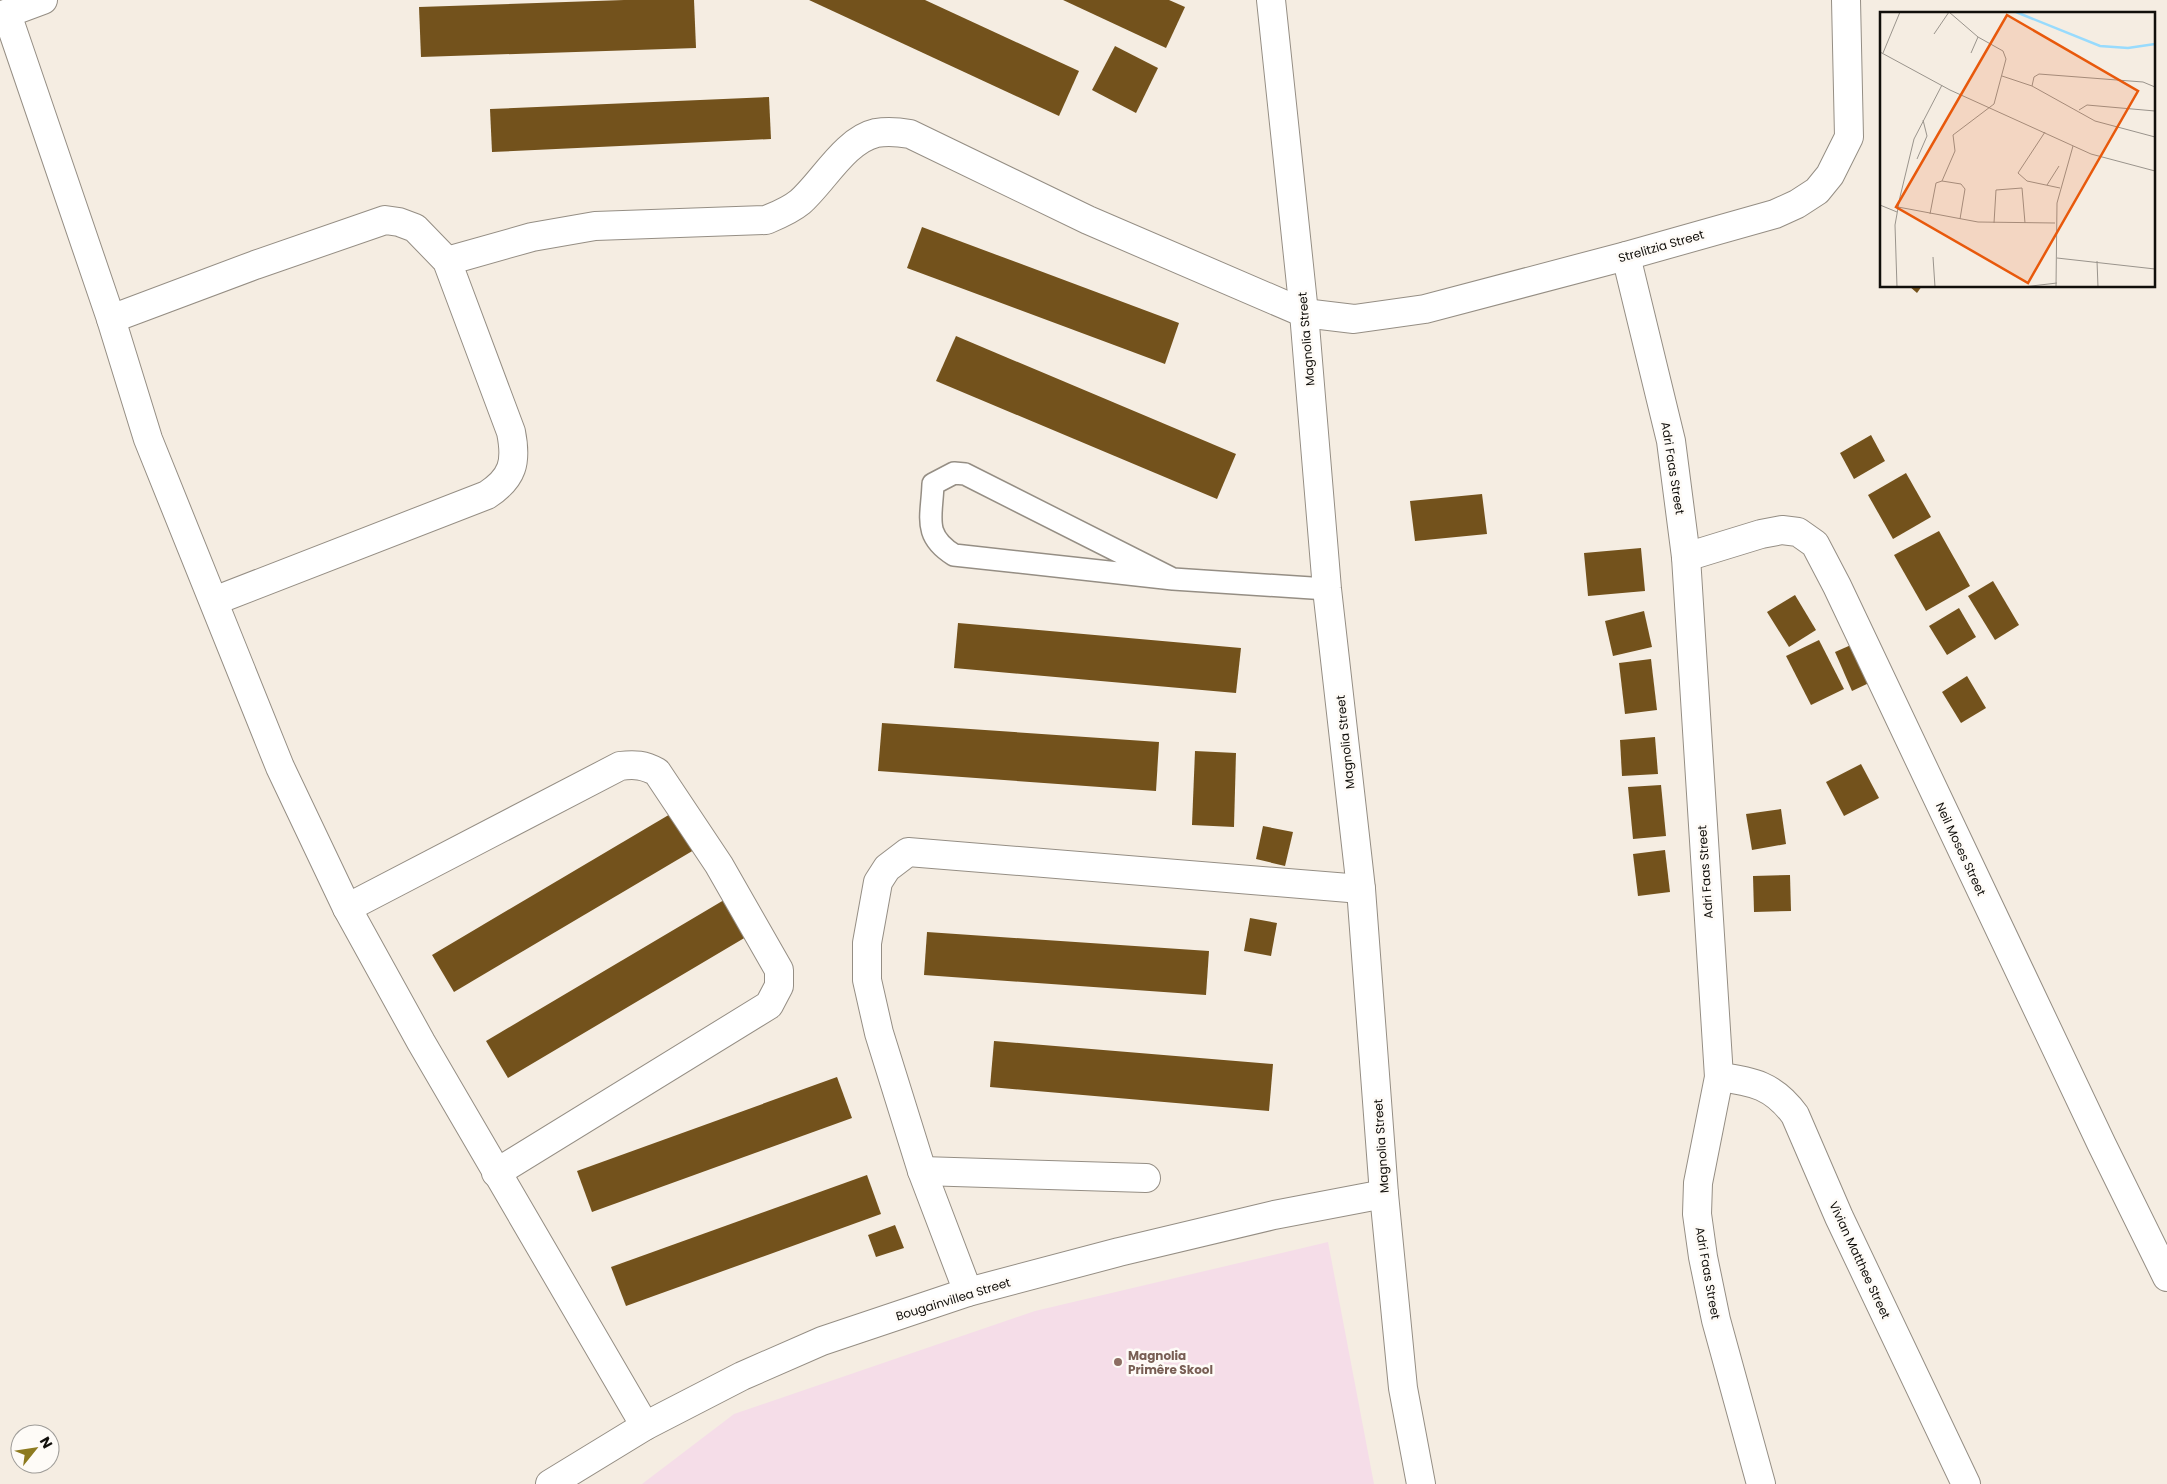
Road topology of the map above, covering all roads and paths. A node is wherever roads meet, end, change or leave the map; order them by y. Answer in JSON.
{"nodes":[{"id":1,"x":44,"y":0,"type":"edge"},
{"id":2,"x":1271,"y":0,"type":"edge"},
{"id":3,"x":1846,"y":0,"type":"edge"},
{"id":4,"x":4,"y":15,"type":"edge"},
{"id":5,"x":1626,"y":256,"type":"junction"},
{"id":6,"x":448,"y":261,"type":"junction"},
{"id":7,"x":1304,"y":312,"type":"junction"},
{"id":8,"x":111,"y":319,"type":"junction"},
{"id":9,"x":1686,"y":556,"type":"junction"},
{"id":10,"x":1174,"y":579,"type":"junction"},
{"id":11,"x":1328,"y":589,"type":"junction"},
{"id":12,"x":214,"y":601,"type":"junction"},
{"id":13,"x":1361,"y":889,"type":"junction"},
{"id":14,"x":347,"y":908,"type":"junction"},
{"id":15,"x":1719,"y":1077,"type":"junction"},
{"id":16,"x":922,"y":1171,"type":"junction"},
{"id":17,"x":496,"y":1173,"type":"junction"},
{"id":18,"x":1146,"y":1178,"type":"dead end"},
{"id":19,"x":1384,"y":1194,"type":"junction"},
{"id":20,"x":2167,"y":1277,"type":"edge"},
{"id":21,"x":968,"y":1292,"type":"junction"},
{"id":22,"x":645,"y":1426,"type":"junction"},
{"id":23,"x":550,"y":1484,"type":"edge"},
{"id":24,"x":1422,"y":1484,"type":"edge"},
{"id":25,"x":1762,"y":1484,"type":"edge"},
{"id":26,"x":1966,"y":1484,"type":"edge"}],
"edges":[{"from":1,"to":4,"type":"street"},
{"from":2,"to":7,"type":"street","name":"Magnolia Street"},
{"from":3,"to":5,"type":"street","name":"Strelitzia Street"},
{"from":4,"to":8,"type":"street"},
{"from":5,"to":7,"type":"street","name":"Strelitzia Street"},
{"from":5,"to":9,"type":"street","name":"Adri Faas Street"},
{"from":6,"to":7,"type":"street","name":"Strelitzia Street"},
{"from":6,"to":8,"type":"street"},
{"from":6,"to":12,"type":"street"},
{"from":7,"to":11,"type":"street","name":"Magnolia Street"},
{"from":8,"to":12,"type":"street"},
{"from":9,"to":15,"type":"street","name":"Adri Faas Street"},
{"from":9,"to":20,"type":"street","name":"Neil Moses Street"},
{"from":10,"to":10,"type":"lane"},
{"from":10,"to":11,"type":"lane"},
{"from":11,"to":13,"type":"street","name":"Magnolia Street"},
{"from":12,"to":14,"type":"street"},
{"from":13,"to":16,"type":"street"},
{"from":13,"to":19,"type":"street","name":"Magnolia Street"},
{"from":14,"to":17,"type":"street"},
{"from":14,"to":17,"type":"street"},
{"from":15,"to":25,"type":"street","name":"Adri Faas Street"},
{"from":15,"to":26,"type":"street","name":"Vivian Matthee Street"},
{"from":16,"to":18,"type":"street"},
{"from":16,"to":21,"type":"street"},
{"from":17,"to":22,"type":"street"},
{"from":19,"to":21,"type":"street","name":"Bougainvillea Street"},
{"from":19,"to":24,"type":"street","name":"Magnolia Street"},
{"from":21,"to":22,"type":"street","name":"Bougainvillea Street"},
{"from":22,"to":23,"type":"street","name":"Bougainvillea Street"}]}
